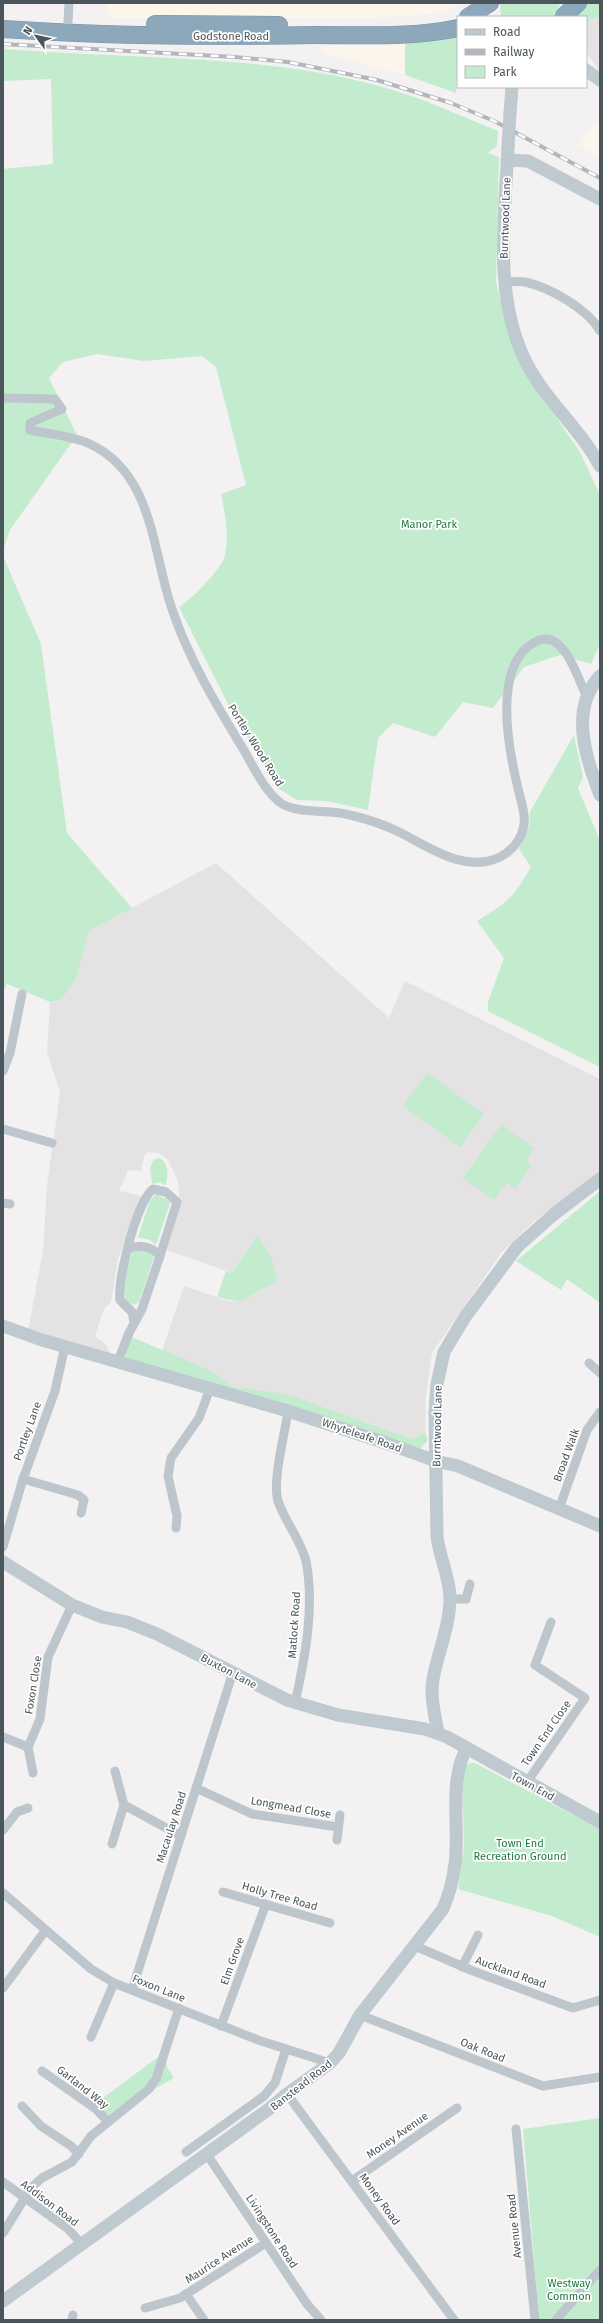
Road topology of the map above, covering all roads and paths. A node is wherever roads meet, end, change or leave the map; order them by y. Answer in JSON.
{"nodes":[{"id":1,"x":69,"y":3,"type":"edge"},
{"id":2,"x":491,"y":3,"type":"edge"},
{"id":3,"x":578,"y":3,"type":"edge"},
{"id":4,"x":564,"y":12,"type":"edge"},
{"id":5,"x":470,"y":16,"type":"edge"},
{"id":6,"x":494,"y":16,"type":"edge"},
{"id":7,"x":3,"y":18,"type":"edge"},
{"id":8,"x":457,"y":20,"type":"edge"},
{"id":9,"x":68,"y":22,"type":"junction"},
{"id":10,"x":457,"y":28,"type":"edge"},
{"id":11,"x":3,"y":29,"type":"edge"},
{"id":12,"x":397,"y":29,"type":"junction"},
{"id":13,"x":177,"y":30,"type":"junction"},
{"id":14,"x":587,"y":71,"type":"edge"},
{"id":15,"x":600,"y":80,"type":"edge"},
{"id":16,"x":512,"y":88,"type":"edge"},
{"id":17,"x":508,"y":153,"type":"junction"},
{"id":18,"x":600,"y":199,"type":"edge"},
{"id":19,"x":506,"y":282,"type":"junction"},
{"id":20,"x":600,"y":331,"type":"edge"},
{"id":21,"x":3,"y":398,"type":"edge"},
{"id":22,"x":600,"y":466,"type":"edge"},
{"id":23,"x":600,"y":676,"type":"edge"},
{"id":24,"x":586,"y":695,"type":"junction"},
{"id":25,"x":600,"y":795,"type":"edge"},
{"id":26,"x":22,"y":994,"type":"dead end"},
{"id":27,"x":3,"y":1071,"type":"edge"},
{"id":28,"x":3,"y":1129,"type":"edge"},
{"id":29,"x":52,"y":1143,"type":"dead end"},
{"id":30,"x":600,"y":1179,"type":"edge"},
{"id":31,"x":128,"y":1249,"type":"junction"},
{"id":32,"x":160,"y":1256,"type":"junction"},
{"id":33,"x":134,"y":1322,"type":"junction"},
{"id":34,"x":3,"y":1326,"type":"edge"},
{"id":35,"x":64,"y":1346,"type":"junction"},
{"id":36,"x":118,"y":1361,"type":"junction"},
{"id":37,"x":589,"y":1363,"type":"dead end"},
{"id":38,"x":600,"y":1373,"type":"edge"},
{"id":39,"x":210,"y":1389,"type":"junction"},
{"id":40,"x":288,"y":1411,"type":"junction"},
{"id":41,"x":600,"y":1412,"type":"edge"},
{"id":42,"x":436,"y":1461,"type":"junction"},
{"id":43,"x":22,"y":1479,"type":"junction"},
{"id":44,"x":559,"y":1509,"type":"junction"},
{"id":45,"x":81,"y":1513,"type":"dead end"},
{"id":46,"x":600,"y":1526,"type":"edge"},
{"id":47,"x":176,"y":1528,"type":"dead end"},
{"id":48,"x":3,"y":1547,"type":"edge"},
{"id":49,"x":3,"y":1562,"type":"edge"},
{"id":50,"x":470,"y":1584,"type":"dead end"},
{"id":51,"x":450,"y":1599,"type":"junction"},
{"id":52,"x":72,"y":1605,"type":"junction"},
{"id":53,"x":551,"y":1622,"type":"dead end"},
{"id":54,"x":233,"y":1672,"type":"junction"},
{"id":55,"x":296,"y":1703,"type":"junction"},
{"id":56,"x":438,"y":1733,"type":"junction"},
{"id":57,"x":3,"y":1737,"type":"edge"},
{"id":58,"x":28,"y":1747,"type":"junction"},
{"id":59,"x":467,"y":1748,"type":"junction"},
{"id":60,"x":115,"y":1771,"type":"dead end"},
{"id":61,"x":33,"y":1773,"type":"dead end"},
{"id":62,"x":527,"y":1782,"type":"junction"},
{"id":63,"x":196,"y":1788,"type":"junction"},
{"id":64,"x":124,"y":1805,"type":"junction"},
{"id":65,"x":28,"y":1808,"type":"dead end"},
{"id":66,"x":340,"y":1815,"type":"dead end"},
{"id":67,"x":600,"y":1822,"type":"edge"},
{"id":68,"x":338,"y":1827,"type":"junction"},
{"id":69,"x":3,"y":1830,"type":"edge"},
{"id":70,"x":181,"y":1836,"type":"junction"},
{"id":71,"x":337,"y":1840,"type":"dead end"},
{"id":72,"x":112,"y":1844,"type":"dead end"},
{"id":73,"x":223,"y":1892,"type":"dead end"},
{"id":74,"x":3,"y":1893,"type":"edge"},
{"id":75,"x":266,"y":1904,"type":"junction"},
{"id":76,"x":330,"y":1923,"type":"dead end"},
{"id":77,"x":45,"y":1931,"type":"junction"},
{"id":78,"x":478,"y":1935,"type":"dead end"},
{"id":79,"x":415,"y":1946,"type":"junction"},
{"id":80,"x":462,"y":1967,"type":"junction"},
{"id":81,"x":114,"y":1983,"type":"junction"},
{"id":82,"x":3,"y":1988,"type":"edge"},
{"id":83,"x":132,"y":1990,"type":"junction"},
{"id":84,"x":600,"y":2000,"type":"edge"},
{"id":85,"x":179,"y":2008,"type":"junction"},
{"id":86,"x":360,"y":2015,"type":"junction"},
{"id":87,"x":221,"y":2026,"type":"junction"},
{"id":88,"x":91,"y":2037,"type":"dead end"},
{"id":89,"x":286,"y":2049,"type":"junction"},
{"id":90,"x":330,"y":2063,"type":"junction"},
{"id":91,"x":42,"y":2071,"type":"dead end"},
{"id":92,"x":600,"y":2077,"type":"edge"},
{"id":93,"x":287,"y":2094,"type":"junction"},
{"id":94,"x":22,"y":2106,"type":"dead end"},
{"id":95,"x":457,"y":2108,"type":"dead end"},
{"id":96,"x":108,"y":2122,"type":"junction"},
{"id":97,"x":516,"y":2129,"type":"dead end"},
{"id":98,"x":186,"y":2152,"type":"dead end"},
{"id":99,"x":206,"y":2153,"type":"junction"},
{"id":100,"x":78,"y":2154,"type":"junction"},
{"id":101,"x":352,"y":2181,"type":"junction"},
{"id":102,"x":3,"y":2182,"type":"edge"},
{"id":103,"x":24,"y":2199,"type":"junction"},
{"id":104,"x":3,"y":2233,"type":"edge"},
{"id":105,"x":266,"y":2243,"type":"junction"},
{"id":106,"x":82,"y":2244,"type":"junction"},
{"id":107,"x":600,"y":2270,"type":"edge"},
{"id":108,"x":186,"y":2294,"type":"junction"},
{"id":109,"x":3,"y":2301,"type":"edge"},
{"id":110,"x":145,"y":2308,"type":"dead end"},
{"id":111,"x":204,"y":2320,"type":"edge"},
{"id":112,"x":321,"y":2320,"type":"edge"},
{"id":113,"x":454,"y":2320,"type":"edge"},
{"id":114,"x":535,"y":2320,"type":"edge"},
{"id":115,"x":556,"y":2320,"type":"edge"}],
"edges":[{"from":1,"to":9,"type":"street"},
{"from":2,"to":5,"type":"highway"},
{"from":2,"to":6,"type":"highway"},
{"from":3,"to":4,"type":"highway"},
{"from":7,"to":9,"type":"highway","name":"Godstone Road"},
{"from":8,"to":12,"type":"highway","name":"Godstone Road"},
{"from":9,"to":13,"type":"highway","name":"Godstone Road"},
{"from":10,"to":12,"type":"highway","name":"Godstone Road"},
{"from":11,"to":13,"type":"highway","name":"Godstone Road"},
{"from":12,"to":13,"type":"highway","name":"Godstone Road"},
{"from":14,"to":15,"type":"street"},
{"from":16,"to":17,"type":"street","name":"Burntwood Lane","bridge":true},
{"from":17,"to":18,"type":"street"},
{"from":17,"to":19,"type":"street","name":"Burntwood Lane"},
{"from":19,"to":20,"type":"street"},
{"from":19,"to":22,"type":"street","name":"Burntwood Lane"},
{"from":21,"to":24,"type":"street","name":"Portley Wood Road"},
{"from":23,"to":24,"type":"street"},
{"from":24,"to":25,"type":"street"},
{"from":26,"to":27,"type":"street"},
{"from":28,"to":29,"type":"street"},
{"from":30,"to":42,"type":"street","name":"Burntwood Lane"},
{"from":31,"to":32,"type":"street"},
{"from":31,"to":32,"type":"street"},
{"from":31,"to":33,"type":"street"},
{"from":32,"to":33,"type":"street"},
{"from":33,"to":36,"type":"street"},
{"from":34,"to":35,"type":"street","name":"Whyteleafe Road"},
{"from":35,"to":36,"type":"street","name":"Whyteleafe Road"},
{"from":35,"to":43,"type":"street","name":"Portley Lane"},
{"from":36,"to":39,"type":"street","name":"Whyteleafe Road"},
{"from":37,"to":38,"type":"street"},
{"from":39,"to":40,"type":"street","name":"Whyteleafe Road"},
{"from":39,"to":47,"type":"street"},
{"from":40,"to":42,"type":"street","name":"Whyteleafe Road"},
{"from":40,"to":55,"type":"street","name":"Matlock Road"},
{"from":41,"to":44,"type":"street","name":"Broad Walk"},
{"from":42,"to":44,"type":"street","name":"Whyteleafe Road"},
{"from":42,"to":51,"type":"street","name":"Burntwood Lane"},
{"from":43,"to":45,"type":"street"},
{"from":43,"to":48,"type":"street","name":"Portley Lane"},
{"from":44,"to":46,"type":"street","name":"Whyteleafe Road"},
{"from":49,"to":52,"type":"street","name":"Buxton Lane"},
{"from":50,"to":51,"type":"street"},
{"from":51,"to":56,"type":"street","name":"Burntwood Lane"},
{"from":52,"to":54,"type":"street","name":"Buxton Lane"},
{"from":52,"to":58,"type":"street","name":"Foxon Close"},
{"from":53,"to":62,"type":"street","name":"Town End Close"},
{"from":54,"to":55,"type":"street","name":"Buxton Lane"},
{"from":54,"to":63,"type":"street","name":"Macaulay Road"},
{"from":55,"to":56,"type":"street","name":"Buxton Lane"},
{"from":56,"to":59,"type":"street","name":"Buxton Lane"},
{"from":57,"to":58,"type":"street"},
{"from":58,"to":61,"type":"street"},
{"from":59,"to":62,"type":"street","name":"Town End"},
{"from":59,"to":79,"type":"street","name":"Banstead Road"},
{"from":60,"to":64,"type":"street"},
{"from":62,"to":67,"type":"street","name":"Town End"},
{"from":63,"to":68,"type":"street","name":"Longmead Close"},
{"from":63,"to":70,"type":"street","name":"Macaulay Road"},
{"from":64,"to":70,"type":"street"},
{"from":64,"to":72,"type":"street"},
{"from":65,"to":69,"type":"street"},
{"from":66,"to":68,"type":"street","name":"Longmead Close"},
{"from":68,"to":71,"type":"street","name":"Longmead Close"},
{"from":70,"to":83,"type":"street","name":"Macaulay Road"},
{"from":73,"to":75,"type":"street","name":"Holly Tree Road"},
{"from":74,"to":77,"type":"street","name":"Foxon Lane"},
{"from":75,"to":76,"type":"street","name":"Holly Tree Road"},
{"from":75,"to":87,"type":"street","name":"Elm Grove"},
{"from":77,"to":81,"type":"street","name":"Foxon Lane"},
{"from":77,"to":82,"type":"street"},
{"from":78,"to":80,"type":"street"},
{"from":79,"to":80,"type":"street","name":"Auckland Road"},
{"from":79,"to":86,"type":"street","name":"Banstead Road"},
{"from":80,"to":84,"type":"street","name":"Auckland Road"},
{"from":81,"to":83,"type":"street","name":"Foxon Lane"},
{"from":81,"to":88,"type":"street"},
{"from":83,"to":85,"type":"street","name":"Foxon Lane"},
{"from":85,"to":87,"type":"street","name":"Foxon Lane"},
{"from":85,"to":96,"type":"street"},
{"from":86,"to":90,"type":"street","name":"Banstead Road"},
{"from":86,"to":92,"type":"street","name":"Oak Road"},
{"from":87,"to":89,"type":"street","name":"Foxon Lane"},
{"from":89,"to":90,"type":"street","name":"Foxon Lane"},
{"from":89,"to":98,"type":"street"},
{"from":90,"to":93,"type":"street","name":"Banstead Road"},
{"from":91,"to":96,"type":"street","name":"Garland Way"},
{"from":93,"to":99,"type":"street","name":"Banstead Road"},
{"from":93,"to":101,"type":"street","name":"Money Road"},
{"from":94,"to":100,"type":"street"},
{"from":95,"to":101,"type":"street","name":"Money Avenue"},
{"from":96,"to":100,"type":"street"},
{"from":97,"to":114,"type":"street","name":"Avenue Road"},
{"from":99,"to":105,"type":"street","name":"Livingstone Road"},
{"from":99,"to":106,"type":"street","name":"Banstead Road"},
{"from":100,"to":103,"type":"street"},
{"from":101,"to":113,"type":"street","name":"Money Road"},
{"from":102,"to":103,"type":"street","name":"Addison Road"},
{"from":103,"to":104,"type":"street"},
{"from":103,"to":106,"type":"street","name":"Addison Road"},
{"from":105,"to":108,"type":"street","name":"Maurice Avenue"},
{"from":105,"to":112,"type":"street","name":"Livingstone Road"},
{"from":106,"to":109,"type":"street","name":"Banstead Road"},
{"from":107,"to":115,"type":"street"},
{"from":108,"to":110,"type":"street","name":"Maurice Avenue"},
{"from":108,"to":111,"type":"street","name":"Maurice Avenue"}]}
